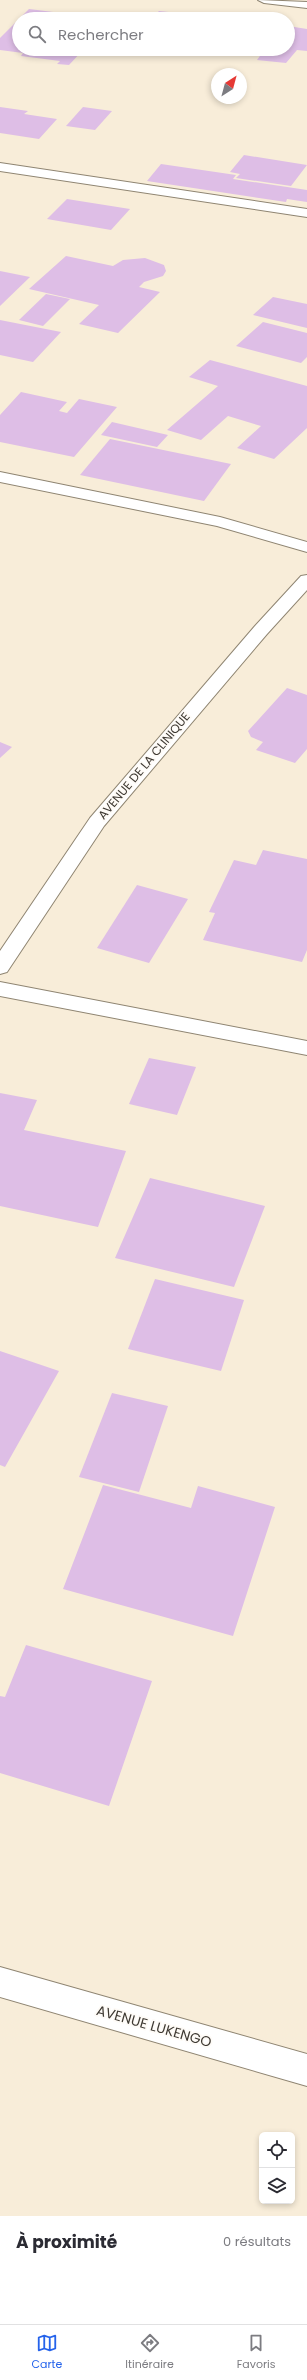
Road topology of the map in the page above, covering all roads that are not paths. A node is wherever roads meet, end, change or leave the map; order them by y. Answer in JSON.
{"nodes":[{"id":1,"x":264,"y":0,"type":"edge"},
{"id":2,"x":307,"y":5,"type":"edge"},
{"id":3,"x":0,"y":167,"type":"edge"},
{"id":4,"x":307,"y":213,"type":"edge"},
{"id":5,"x":0,"y":477,"type":"edge"},
{"id":6,"x":307,"y":547,"type":"edge"},
{"id":7,"x":307,"y":580,"type":"edge"},
{"id":8,"x":0,"y":967,"type":"edge"},
{"id":9,"x":0,"y":989,"type":"edge"},
{"id":10,"x":307,"y":1048,"type":"edge"},
{"id":11,"x":0,"y":1982,"type":"edge"},
{"id":12,"x":307,"y":2070,"type":"edge"}],
"edges":[{"from":1,"to":2,"type":"street"},
{"from":3,"to":4,"type":"street"},
{"from":5,"to":6,"type":"street"},
{"from":7,"to":8,"type":"street","name":"AVENUE DE LA CLINIQUE"},
{"from":9,"to":10,"type":"street"},
{"from":11,"to":12,"type":"street","name":"AVENUE LUKENGO"}]}
